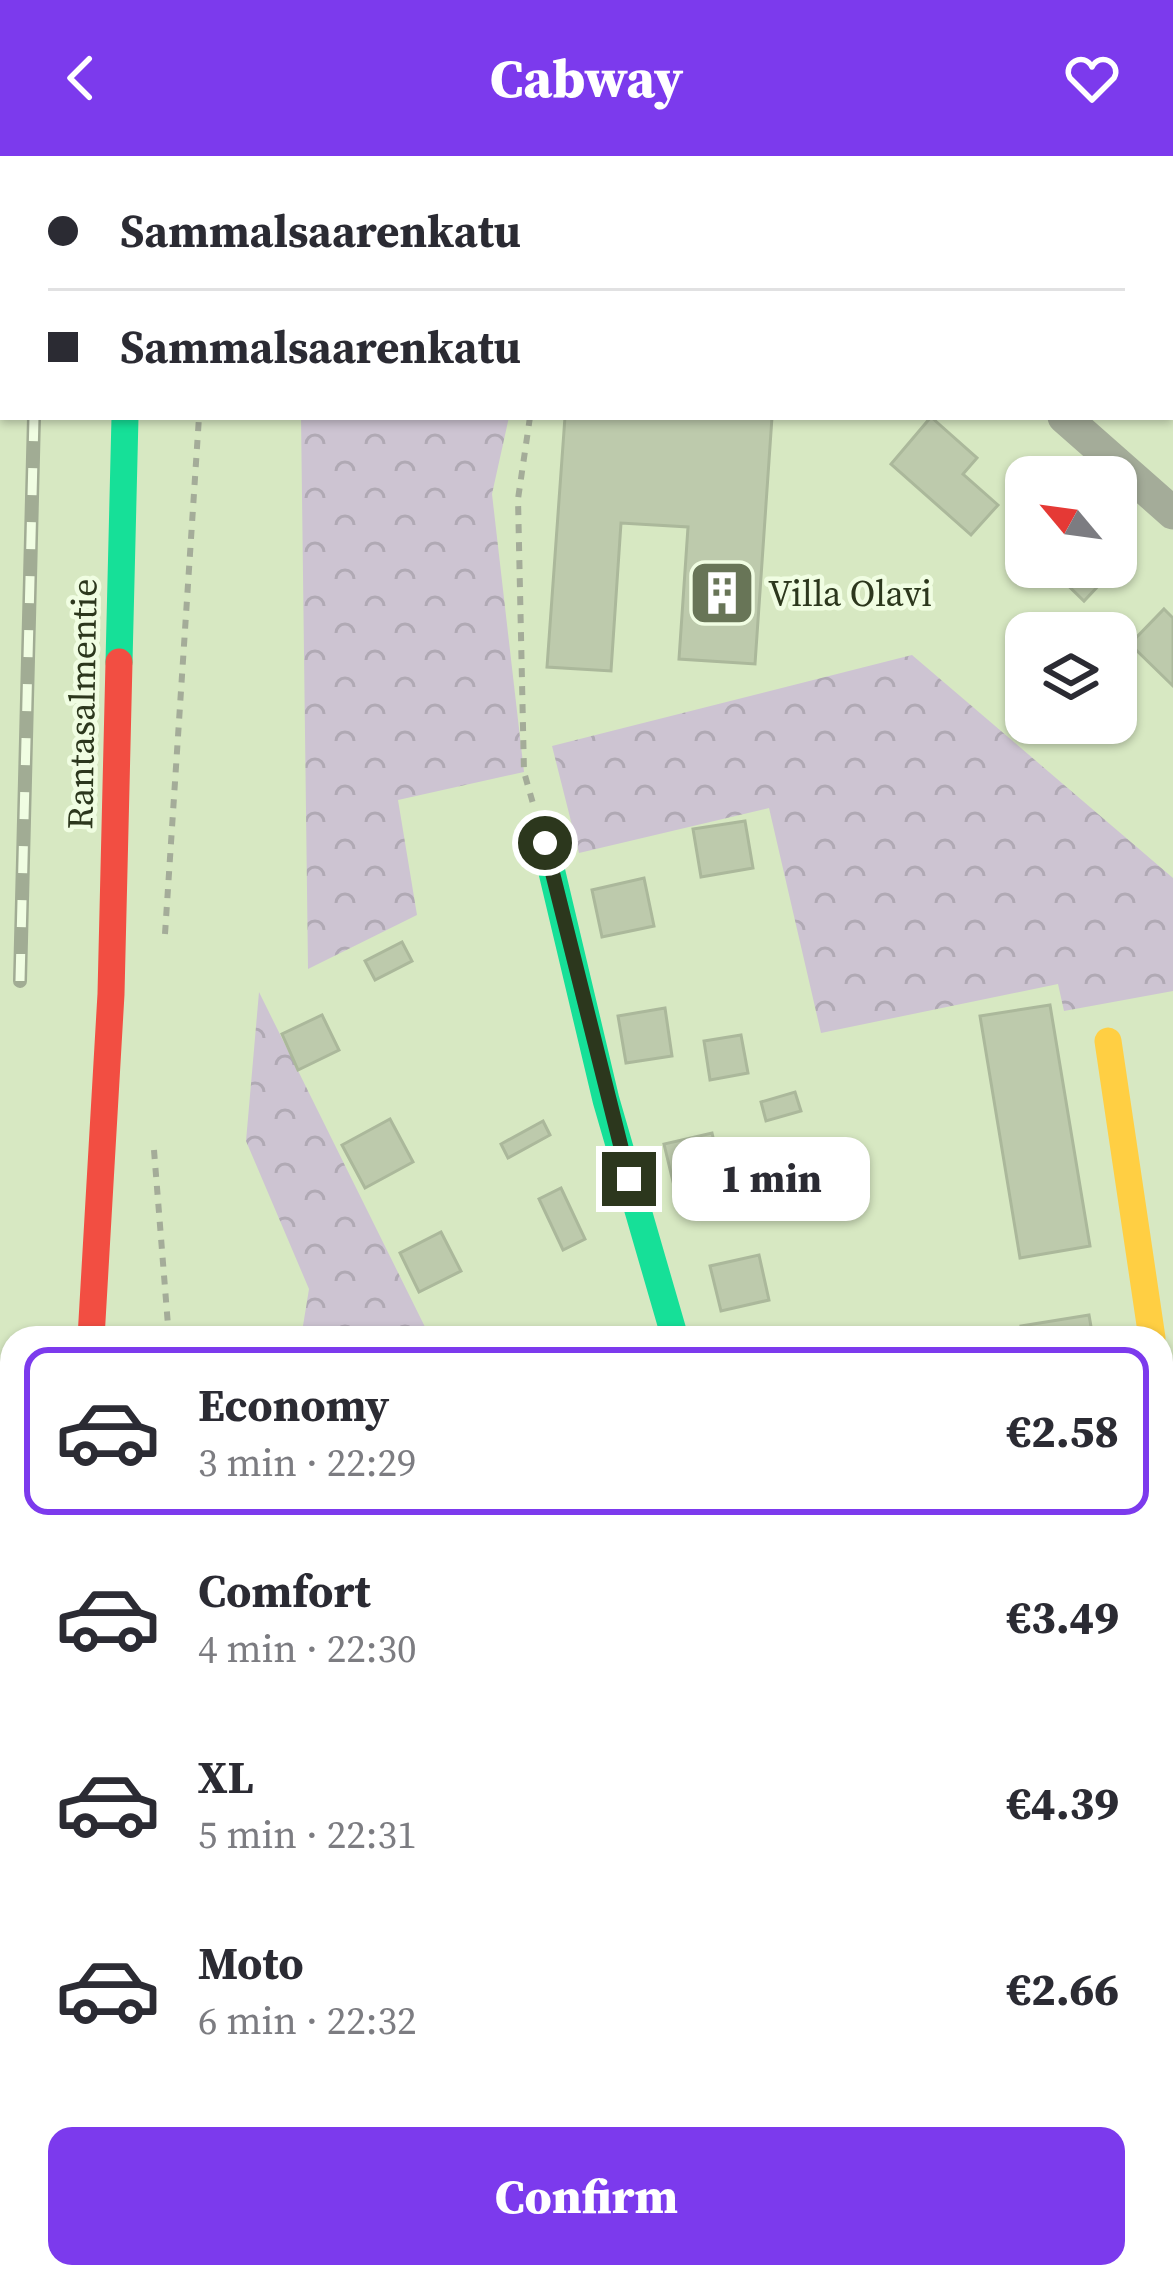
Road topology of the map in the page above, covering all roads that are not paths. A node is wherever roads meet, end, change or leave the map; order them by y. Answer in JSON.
{"nodes":[{"id":1,"x":125,"y":420,"type":"edge"},
{"id":2,"x":1067,"y":420,"type":"edge"},
{"id":3,"x":1173,"y":513,"type":"edge"},
{"id":4,"x":545,"y":843,"type":"road end"},
{"id":5,"x":111,"y":994,"type":"junction"},
{"id":6,"x":1108,"y":1041,"type":"dead end"},
{"id":7,"x":123,"y":1269,"type":"dead end"},
{"id":8,"x":92,"y":1326,"type":"edge"},
{"id":9,"x":672,"y":1326,"type":"edge"},
{"id":10,"x":1150,"y":1326,"type":"edge"}],
"edges":[{"from":1,"to":5,"type":"main road","name":"Rantasalmentie"},
{"from":2,"to":3,"type":"street"},
{"from":4,"to":9,"type":"main road"},
{"from":5,"to":7,"type":"main road","name":"Rantasalmentie"},
{"from":5,"to":8,"type":"main road","name":"Rantasalmentie"},
{"from":6,"to":10,"type":"main road"}]}
